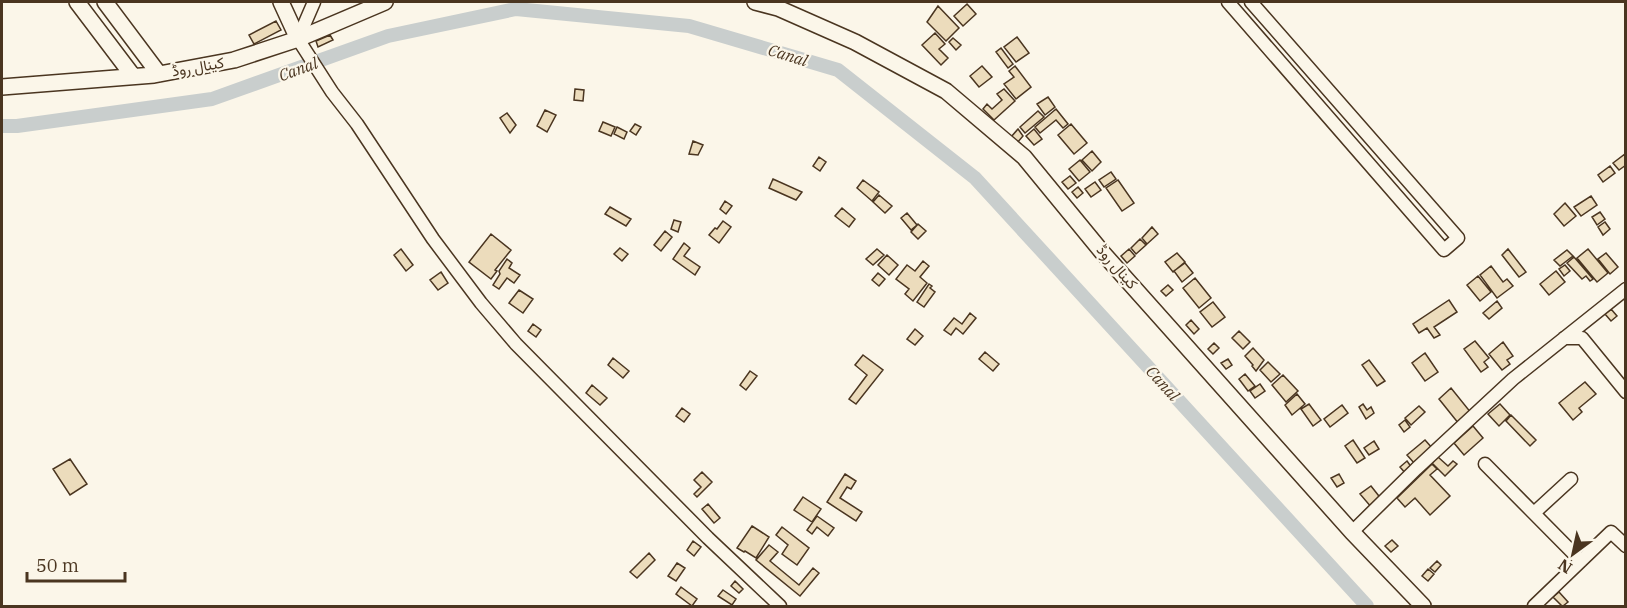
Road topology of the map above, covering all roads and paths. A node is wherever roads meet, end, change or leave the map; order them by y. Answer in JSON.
{"nodes":[{"id":1,"x":77,"y":2,"type":"edge"},
{"id":2,"x":105,"y":2,"type":"edge"},
{"id":3,"x":280,"y":2,"type":"edge"},
{"id":4,"x":314,"y":2,"type":"edge"},
{"id":5,"x":385,"y":2,"type":"edge"},
{"id":6,"x":755,"y":2,"type":"edge"},
{"id":7,"x":1228,"y":2,"type":"edge"},
{"id":8,"x":1251,"y":2,"type":"edge"},
{"id":9,"x":302,"y":45,"type":"junction"},
{"id":10,"x":1304,"y":62,"type":"junction"},
{"id":11,"x":1290,"y":72,"type":"junction"},
{"id":12,"x":159,"y":74,"type":"junction"},
{"id":13,"x":133,"y":76,"type":"junction"},
{"id":14,"x":1321,"y":81,"type":"junction"},
{"id":15,"x":2,"y":87,"type":"edge"},
{"id":16,"x":1307,"y":92,"type":"junction"},
{"id":17,"x":1625,"y":291,"type":"edge"},
{"id":18,"x":1564,"y":338,"type":"junction"},
{"id":19,"x":1626,"y":392,"type":"edge"},
{"id":20,"x":1485,"y":464,"type":"dead end"},
{"id":21,"x":1571,"y":479,"type":"dead end"},
{"id":22,"x":1534,"y":513,"type":"junction"},
{"id":23,"x":1352,"y":532,"type":"junction"},
{"id":24,"x":1626,"y":546,"type":"edge"},
{"id":25,"x":1581,"y":561,"type":"junction"},
{"id":26,"x":780,"y":606,"type":"edge"},
{"id":27,"x":1423,"y":606,"type":"edge"},
{"id":28,"x":1534,"y":606,"type":"edge"}],
"edges":[{"from":1,"to":13,"type":"street"},
{"from":2,"to":12,"type":"street"},
{"from":3,"to":9,"type":"street"},
{"from":4,"to":9,"type":"street"},
{"from":5,"to":9,"type":"street","name":"کینال روڈ"},
{"from":6,"to":23,"type":"street","name":"کینال روڈ"},
{"from":7,"to":11,"type":"street"},
{"from":8,"to":10,"type":"street"},
{"from":9,"to":12,"type":"street","name":"کینال روڈ"},
{"from":9,"to":26,"type":"street"},
{"from":10,"to":11,"type":"street"},
{"from":10,"to":14,"type":"street"},
{"from":11,"to":16,"type":"street"},
{"from":12,"to":13,"type":"street","name":"کینال روڈ"},
{"from":13,"to":15,"type":"street","name":"کینال روڈ"},
{"from":14,"to":16,"type":"street"},
{"from":14,"to":16,"type":"street"},
{"from":17,"to":18,"type":"street"},
{"from":18,"to":19,"type":"street"},
{"from":18,"to":23,"type":"street"},
{"from":20,"to":22,"type":"street"},
{"from":21,"to":22,"type":"street"},
{"from":22,"to":25,"type":"street"},
{"from":23,"to":27,"type":"street","name":"کینال روڈ"},
{"from":24,"to":25,"type":"street"},
{"from":25,"to":28,"type":"street"}]}
